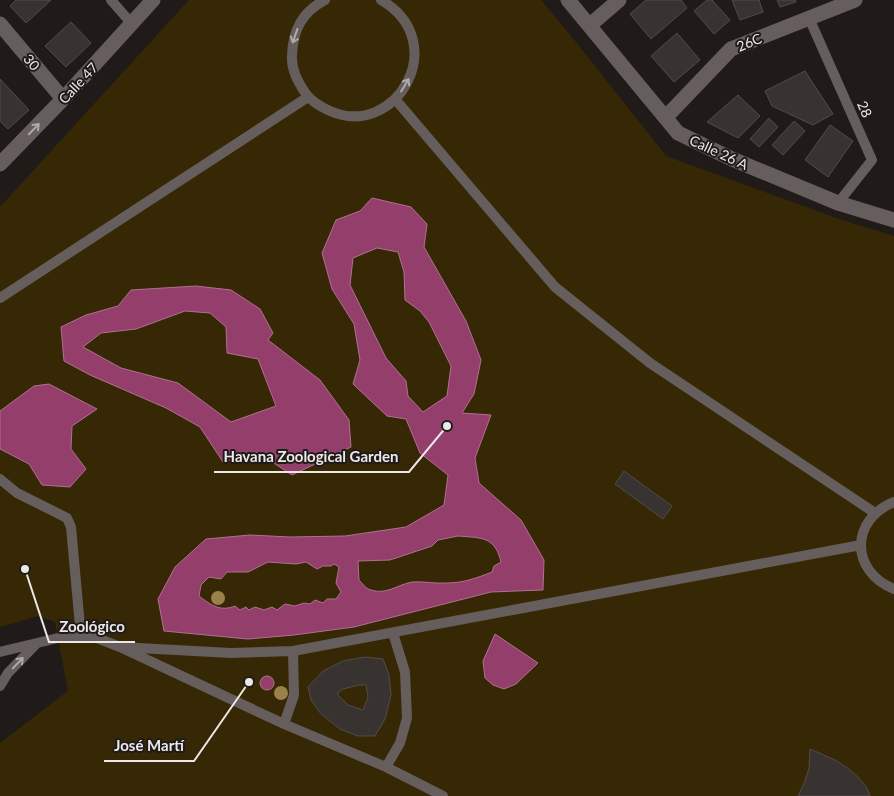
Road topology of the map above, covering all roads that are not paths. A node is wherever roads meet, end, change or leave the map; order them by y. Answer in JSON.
{"nodes":[{"id":1,"x":111,"y":0,"type":"edge"},
{"id":2,"x":153,"y":0,"type":"edge"},
{"id":3,"x":325,"y":0,"type":"edge"},
{"id":4,"x":381,"y":0,"type":"edge"},
{"id":5,"x":568,"y":0,"type":"edge"},
{"id":6,"x":620,"y":0,"type":"edge"},
{"id":7,"x":855,"y":0,"type":"edge"},
{"id":8,"x":810,"y":18,"type":"junction"},
{"id":9,"x":0,"y":24,"type":"edge"},
{"id":10,"x":132,"y":24,"type":"junction"},
{"id":11,"x":590,"y":26,"type":"junction"},
{"id":12,"x":308,"y":97,"type":"junction"},
{"id":13,"x":63,"y":99,"type":"junction"},
{"id":14,"x":395,"y":99,"type":"junction"},
{"id":15,"x":666,"y":117,"type":"junction"},
{"id":16,"x":0,"y":164,"type":"edge"},
{"id":17,"x":838,"y":203,"type":"junction"},
{"id":18,"x":894,"y":220,"type":"edge"},
{"id":19,"x":0,"y":298,"type":"edge"},
{"id":20,"x":0,"y":479,"type":"edge"},
{"id":21,"x":894,"y":502,"type":"edge"},
{"id":22,"x":875,"y":513,"type":"junction"},
{"id":23,"x":861,"y":545,"type":"junction"},
{"id":24,"x":894,"y":589,"type":"edge"},
{"id":25,"x":393,"y":634,"type":"junction"},
{"id":26,"x":81,"y":637,"type":"junction"},
{"id":27,"x":38,"y":642,"type":"junction"},
{"id":28,"x":120,"y":647,"type":"junction"},
{"id":29,"x":293,"y":651,"type":"junction"},
{"id":30,"x":0,"y":652,"type":"edge"},
{"id":31,"x":0,"y":686,"type":"edge"},
{"id":32,"x":284,"y":724,"type":"junction"},
{"id":33,"x":386,"y":768,"type":"junction"},
{"id":34,"x":443,"y":796,"type":"edge"}],
"edges":[{"from":1,"to":10,"type":"lane"},
{"from":2,"to":10,"type":"street","name":"Calle 47"},
{"from":3,"to":12,"type":"lane","one_way":true},
{"from":14,"to":4,"type":"lane","one_way":true},
{"from":5,"to":11,"type":"street","name":"Calle 26 A"},
{"from":6,"to":11,"type":"street"},
{"from":7,"to":8,"type":"street","name":"26C"},
{"from":8,"to":15,"type":"street","name":"26C"},
{"from":8,"to":17,"type":"lane","name":"28"},
{"from":9,"to":13,"type":"street","name":"30"},
{"from":10,"to":13,"type":"street","name":"Calle 47"},
{"from":11,"to":15,"type":"street","name":"Calle 26 A"},
{"from":12,"to":14,"type":"lane"},
{"from":12,"to":19,"type":"lane"},
{"from":16,"to":13,"type":"street","name":"Calle 47","one_way":true},
{"from":14,"to":22,"type":"lane"},
{"from":15,"to":17,"type":"street","name":"Calle 26 A"},
{"from":17,"to":18,"type":"street","name":"Calle 26 A"},
{"from":20,"to":26,"type":"lane"},
{"from":21,"to":22,"type":"lane"},
{"from":22,"to":23,"type":"lane"},
{"from":23,"to":24,"type":"lane"},
{"from":23,"to":25,"type":"lane"},
{"from":25,"to":29,"type":"lane"},
{"from":25,"to":33,"type":"lane"},
{"from":26,"to":27,"type":"lane"},
{"from":26,"to":28,"type":"lane"},
{"from":27,"to":30,"type":"lane"},
{"from":31,"to":27,"type":"lane","one_way":true},
{"from":28,"to":29,"type":"lane"},
{"from":28,"to":32,"type":"lane"},
{"from":29,"to":32,"type":"lane"},
{"from":32,"to":33,"type":"lane"},
{"from":33,"to":34,"type":"lane"}]}
